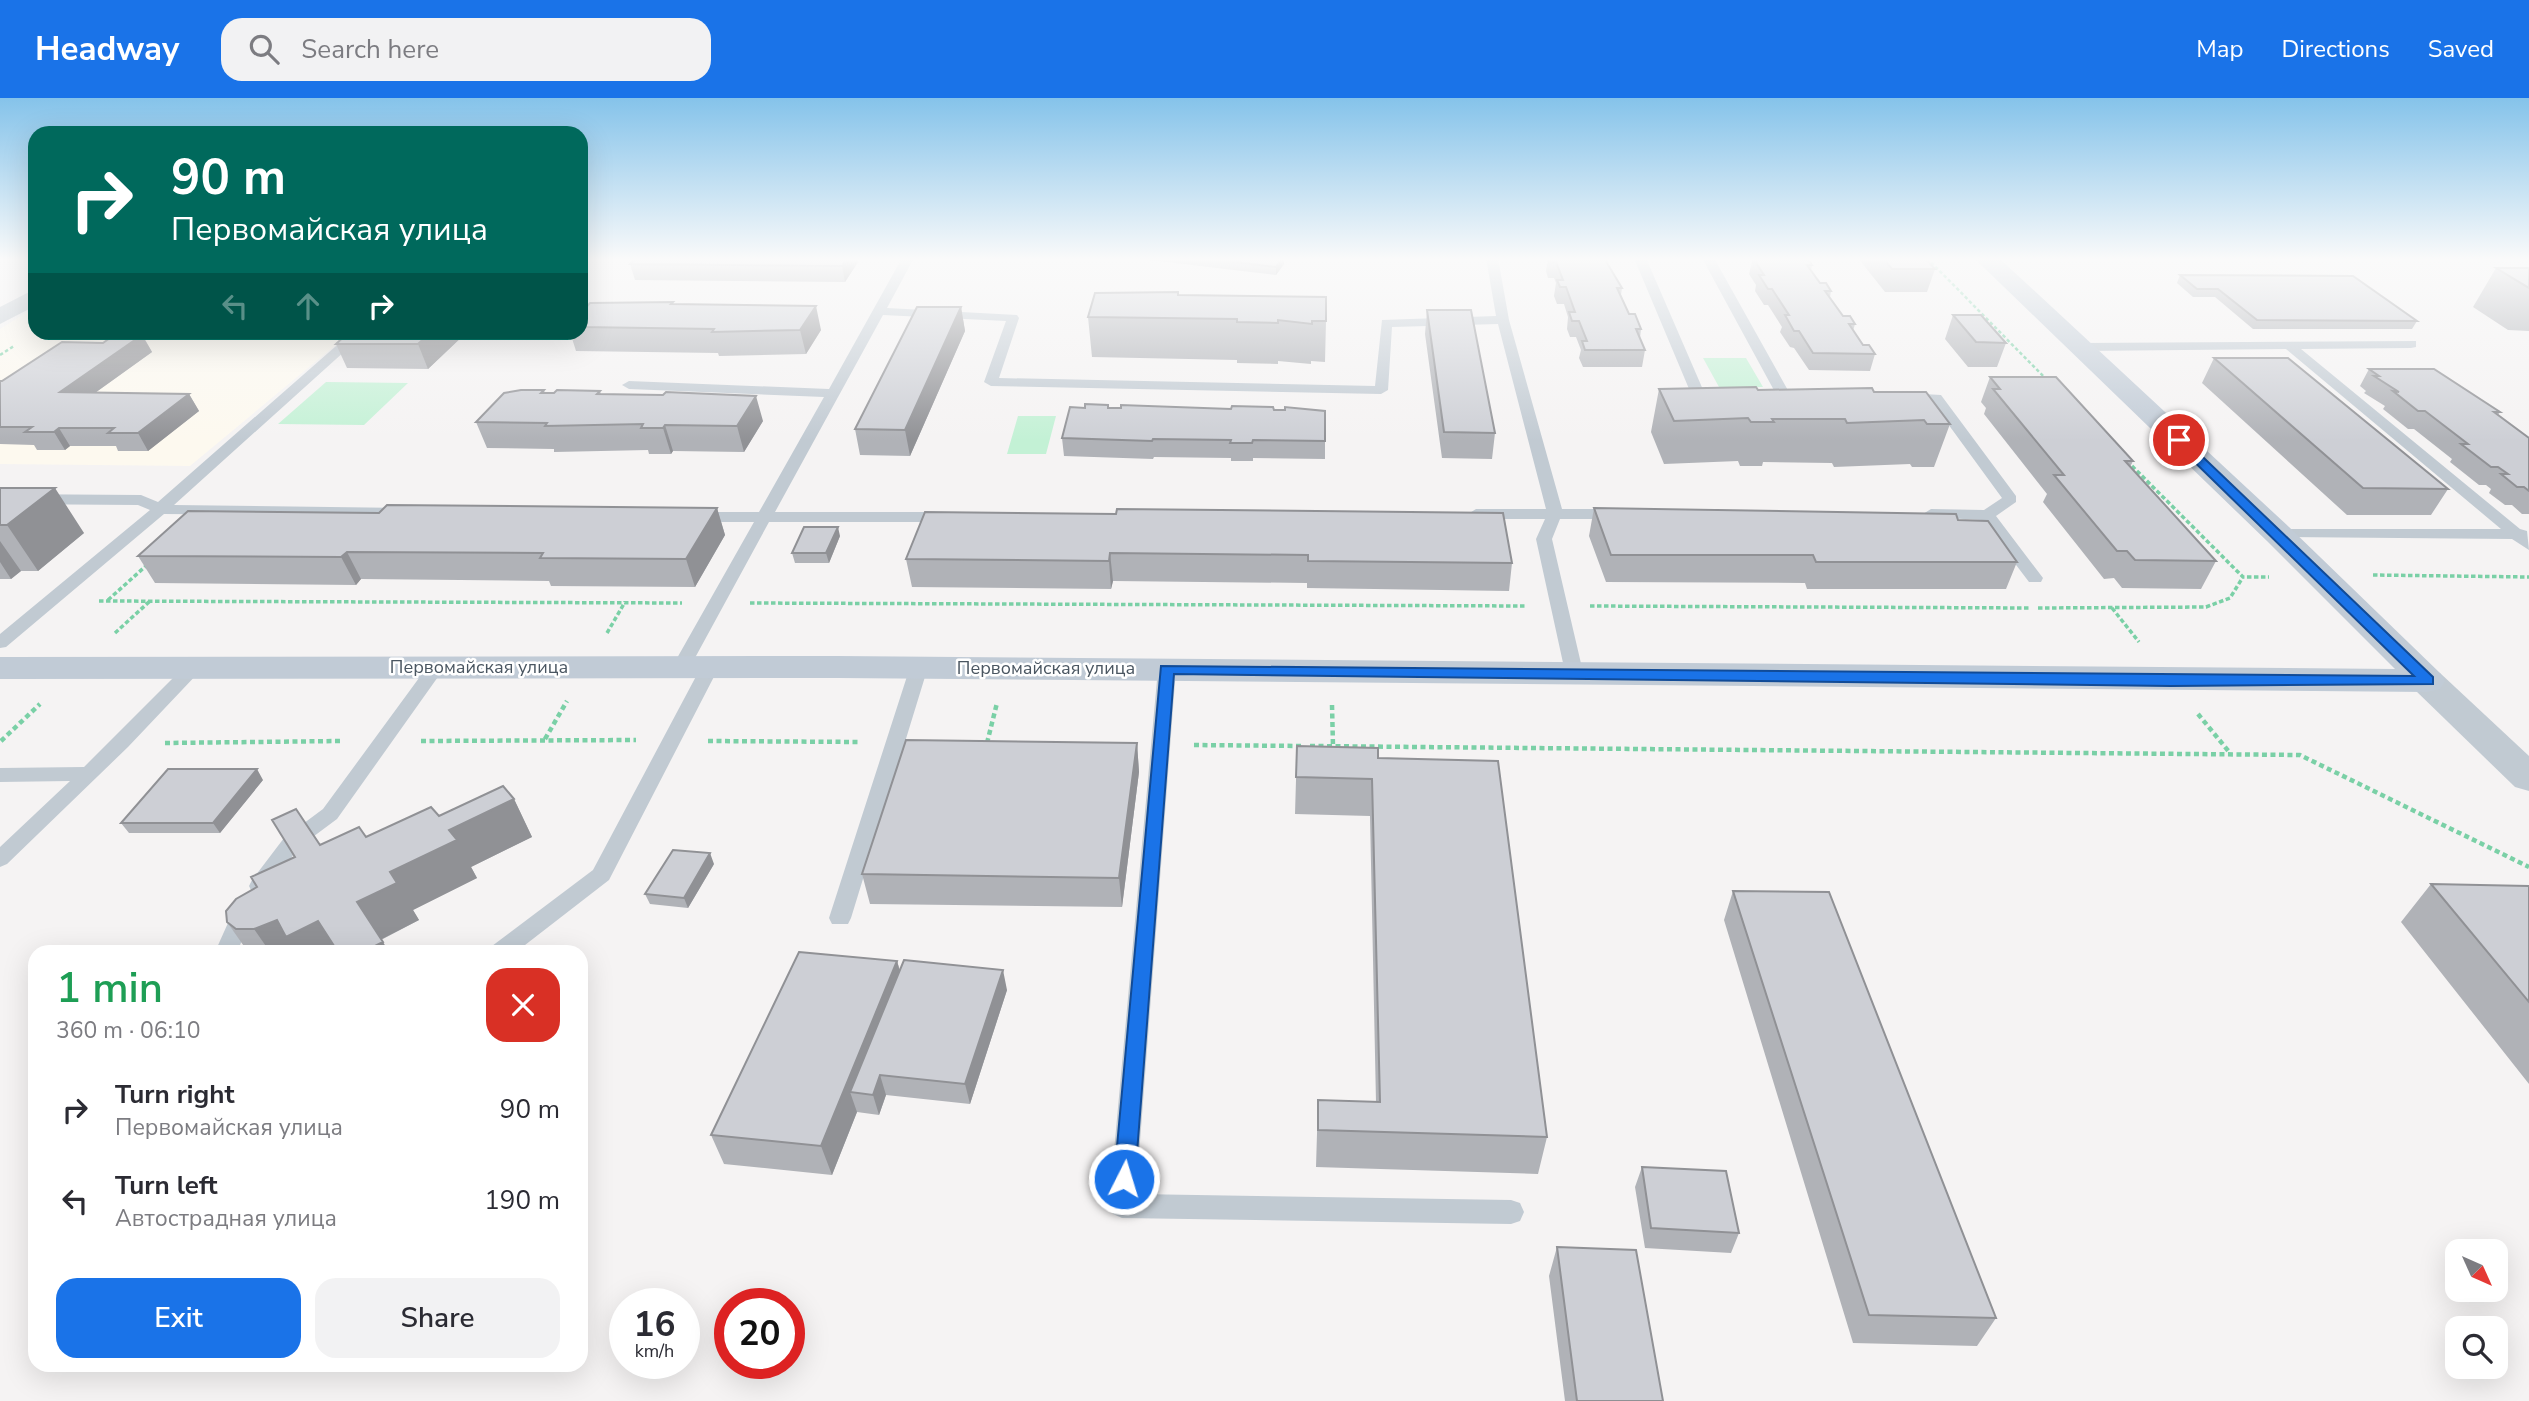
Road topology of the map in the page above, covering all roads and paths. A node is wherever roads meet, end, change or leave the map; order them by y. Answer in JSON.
{"nodes":[{"id":1,"x":874,"y":319,"type":"edge"},
{"id":2,"x":1013,"y":319,"type":"edge"},
{"id":3,"x":1666,"y":319,"type":"edge"},
{"id":4,"x":1742,"y":319,"type":"edge"},
{"id":5,"x":1987,"y":319,"type":"edge"},
{"id":6,"x":2051,"y":319,"type":"edge"},
{"id":7,"x":1503,"y":320,"type":"joint"},
{"id":8,"x":351,"y":340,"type":"edge"},
{"id":9,"x":2411,"y":344,"type":"dead end"},
{"id":10,"x":2290,"y":346,"type":"junction"},
{"id":11,"x":2081,"y":347,"type":"junction"},
{"id":12,"x":629,"y":385,"type":"dead end"},
{"id":13,"x":2053,"y":386,"type":"edge"},
{"id":14,"x":833,"y":393,"type":"junction"},
{"id":15,"x":1735,"y":395,"type":"edge"},
{"id":16,"x":1784,"y":395,"type":"edge"},
{"id":17,"x":1895,"y":397,"type":"edge"},
{"id":18,"x":2120,"y":453,"type":"edge"},
{"id":19,"x":0,"y":499,"type":"edge"},
{"id":20,"x":160,"y":509,"type":"junction"},
{"id":21,"x":417,"y":513,"type":"edge"},
{"id":22,"x":1555,"y":513,"type":"junction"},
{"id":23,"x":1458,"y":514,"type":"edge"},
{"id":24,"x":1639,"y":514,"type":"edge"},
{"id":25,"x":1917,"y":514,"type":"edge"},
{"id":26,"x":1987,"y":515,"type":"junction"},
{"id":27,"x":682,"y":516,"type":"edge"},
{"id":28,"x":960,"y":516,"type":"edge"},
{"id":29,"x":765,"y":517,"type":"junction"},
{"id":30,"x":2278,"y":534,"type":"junction"},
{"id":31,"x":2525,"y":538,"type":"edge"},
{"id":32,"x":158,"y":555,"type":"edge"},
{"id":33,"x":2320,"y":575,"type":"junction"},
{"id":34,"x":2369,"y":575,"type":"dead end"},
{"id":35,"x":2243,"y":577,"type":"junction"},
{"id":36,"x":2529,"y":577,"type":"edge"},
{"id":37,"x":2035,"y":578,"type":"dead end"},
{"id":38,"x":51,"y":600,"type":"junction"},
{"id":39,"x":107,"y":601,"type":"junction"},
{"id":40,"x":717,"y":603,"type":"junction"},
{"id":41,"x":1559,"y":606,"type":"junction"},
{"id":42,"x":0,"y":643,"type":"edge"},
{"id":43,"x":194,"y":667,"type":"junction"},
{"id":44,"x":436,"y":667,"type":"junction"},
{"id":45,"x":695,"y":667,"type":"junction"},
{"id":46,"x":919,"y":667,"type":"junction"},
{"id":47,"x":0,"y":668,"type":"edge"},
{"id":48,"x":1167,"y":669,"type":"junction"},
{"id":49,"x":1574,"y":671,"type":"junction"},
{"id":50,"x":2427,"y":681,"type":"junction"},
{"id":51,"x":0,"y":741,"type":"edge"},
{"id":52,"x":14,"y":741,"type":"dead end"},
{"id":53,"x":383,"y":741,"type":"junction"},
{"id":54,"x":671,"y":741,"type":"junction"},
{"id":55,"x":121,"y":743,"type":"junction"},
{"id":56,"x":895,"y":743,"type":"junction"},
{"id":57,"x":974,"y":743,"type":"edge"},
{"id":58,"x":1001,"y":743,"type":"edge"},
{"id":59,"x":1161,"y":745,"type":"junction"},
{"id":60,"x":86,"y":774,"type":"junction"},
{"id":61,"x":0,"y":775,"type":"edge"},
{"id":62,"x":2529,"y":778,"type":"edge"},
{"id":63,"x":0,"y":859,"type":"edge"},
{"id":64,"x":2529,"y":867,"type":"edge"},
{"id":65,"x":840,"y":918,"type":"dead end"},
{"id":66,"x":229,"y":945,"type":"edge"},
{"id":67,"x":509,"y":945,"type":"edge"},
{"id":68,"x":1511,"y":1212,"type":"dead end"}],
"edges":[{"from":1,"to":14,"type":"lane"},
{"from":2,"to":7,"type":"lane"},
{"from":3,"to":15,"type":"lane"},
{"from":4,"to":16,"type":"lane"},
{"from":5,"to":13,"type":"path"},
{"from":6,"to":11,"type":"main road"},
{"from":7,"to":22,"type":"lane"},
{"from":8,"to":20,"type":"lane"},
{"from":9,"to":10,"type":"lane"},
{"from":10,"to":11,"type":"lane"},
{"from":10,"to":31,"type":"lane"},
{"from":11,"to":30,"type":"main road"},
{"from":12,"to":14,"type":"lane"},
{"from":14,"to":29,"type":"lane"},
{"from":17,"to":26,"type":"lane"},
{"from":18,"to":35,"type":"path"},
{"from":19,"to":20,"type":"lane"},
{"from":20,"to":21,"type":"lane"},
{"from":20,"to":38,"type":"lane"},
{"from":22,"to":23,"type":"lane"},
{"from":22,"to":24,"type":"lane"},
{"from":22,"to":41,"type":"lane"},
{"from":25,"to":26,"type":"lane"},
{"from":26,"to":37,"type":"lane"},
{"from":27,"to":29,"type":"lane"},
{"from":28,"to":29,"type":"lane"},
{"from":29,"to":40,"type":"lane"},
{"from":30,"to":31,"type":"lane"},
{"from":30,"to":33,"type":"main road"},
{"from":32,"to":39,"type":"path"},
{"from":33,"to":35,"type":"path"},
{"from":33,"to":50,"type":"main road"},
{"from":34,"to":36,"type":"path"},
{"from":35,"to":41,"type":"path"},
{"from":38,"to":39,"type":"path"},
{"from":38,"to":42,"type":"lane"},
{"from":39,"to":40,"type":"path"},
{"from":40,"to":41,"type":"path"},
{"from":40,"to":45,"type":"lane"},
{"from":41,"to":49,"type":"lane"},
{"from":43,"to":44,"type":"main road","name":"Первомайская улица"},
{"from":43,"to":47,"type":"main road","name":"Первомайская улица"},
{"from":43,"to":55,"type":"lane"},
{"from":44,"to":45,"type":"main road","name":"Первомайская улица"},
{"from":44,"to":53,"type":"lane"},
{"from":45,"to":46,"type":"main road","name":"Первомайская улица"},
{"from":45,"to":54,"type":"lane"},
{"from":46,"to":48,"type":"main road","name":"Первомайская улица"},
{"from":46,"to":56,"type":"lane"},
{"from":48,"to":49,"type":"main road","name":"Первомайская улица"},
{"from":48,"to":59,"type":"lane"},
{"from":49,"to":50,"type":"main road","name":"Первомайская улица"},
{"from":50,"to":62,"type":"street"},
{"from":51,"to":52,"type":"path"},
{"from":53,"to":54,"type":"path"},
{"from":53,"to":55,"type":"path"},
{"from":53,"to":66,"type":"lane"},
{"from":54,"to":56,"type":"path"},
{"from":54,"to":67,"type":"lane"},
{"from":55,"to":60,"type":"lane"},
{"from":56,"to":65,"type":"lane"},
{"from":57,"to":58,"type":"path"},
{"from":59,"to":64,"type":"path"},
{"from":59,"to":68,"type":"lane"},
{"from":60,"to":61,"type":"lane"},
{"from":60,"to":63,"type":"lane"}]}
